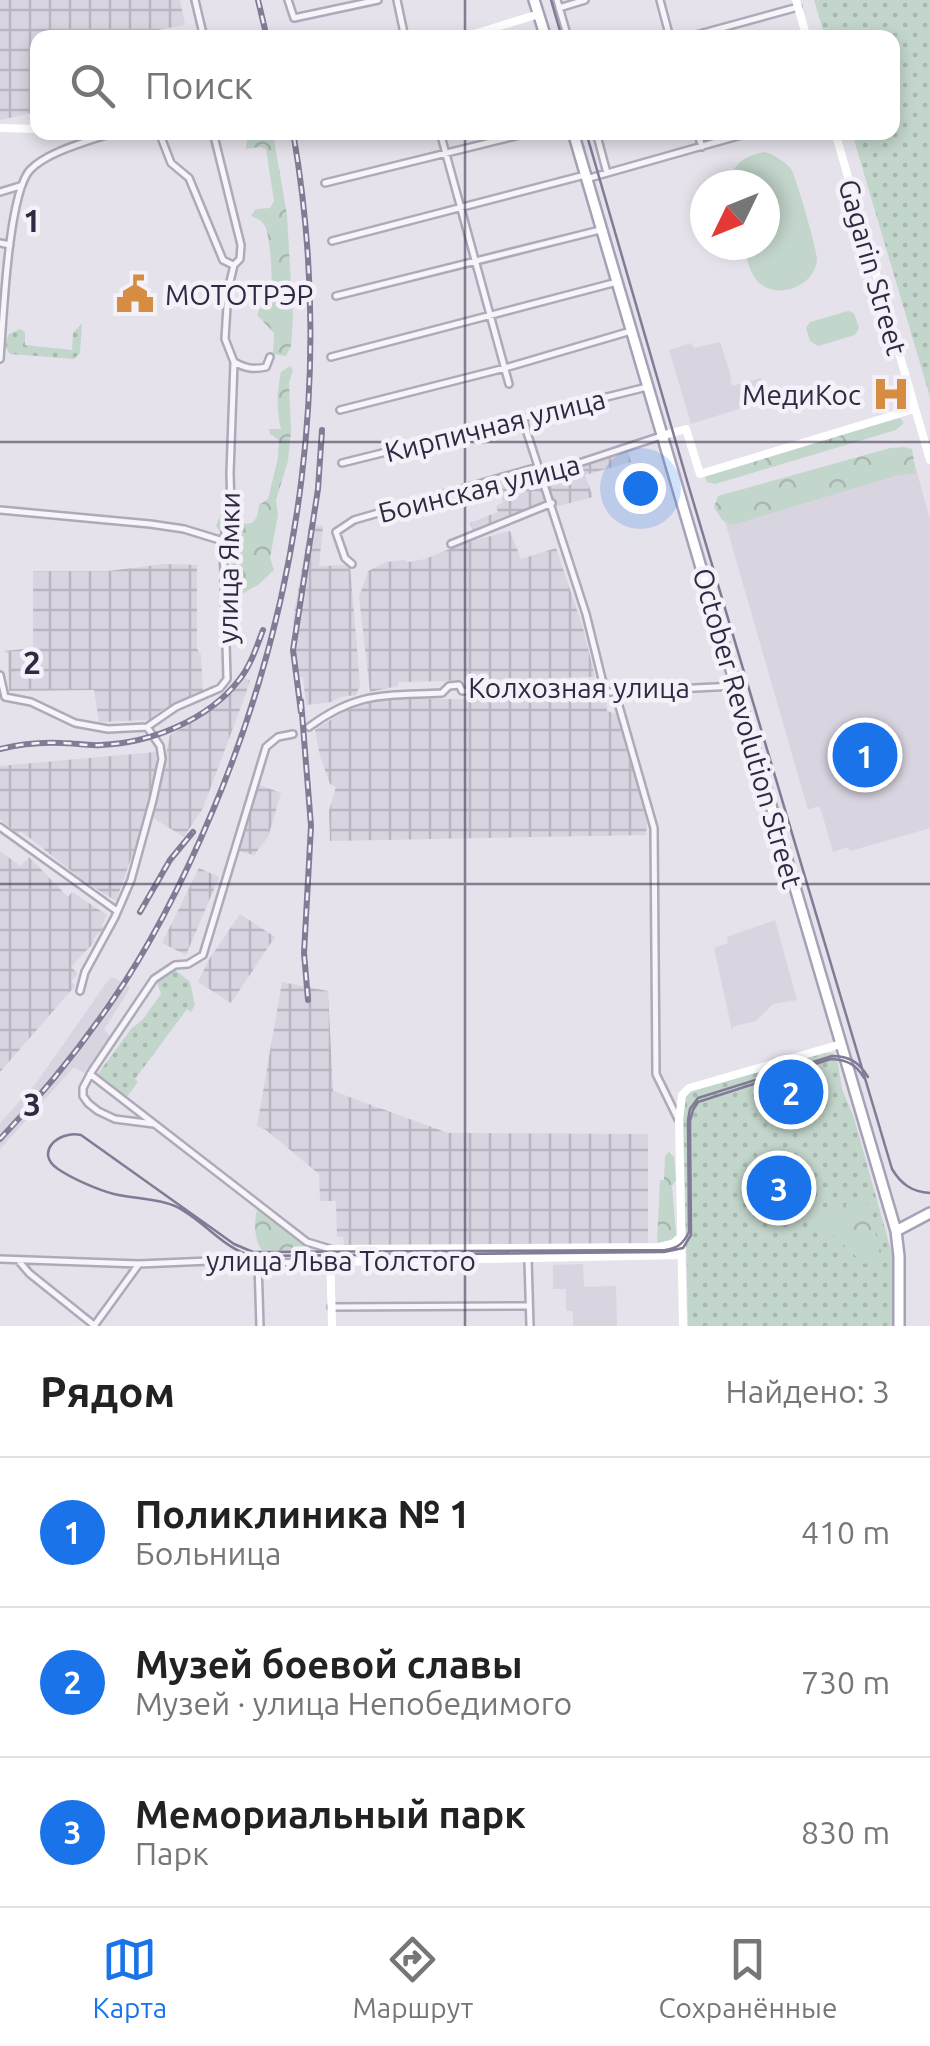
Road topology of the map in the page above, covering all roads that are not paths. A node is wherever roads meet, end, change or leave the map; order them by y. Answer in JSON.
{"nodes":[{"id":1,"x":195,"y":0,"type":"edge"},
{"id":2,"x":288,"y":0,"type":"edge"},
{"id":3,"x":378,"y":0,"type":"edge"},
{"id":4,"x":397,"y":0,"type":"edge"},
{"id":5,"x":534,"y":0,"type":"edge"},
{"id":6,"x":586,"y":0,"type":"edge"},
{"id":7,"x":660,"y":0,"type":"edge"},
{"id":8,"x":558,"y":4,"type":"edge"},
{"id":9,"x":797,"y":4,"type":"edge"},
{"id":10,"x":538,"y":14,"type":"junction"},
{"id":11,"x":202,"y":30,"type":"edge"},
{"id":12,"x":403,"y":30,"type":"edge"},
{"id":13,"x":487,"y":30,"type":"edge"},
{"id":14,"x":543,"y":30,"type":"edge"},
{"id":15,"x":566,"y":30,"type":"edge"},
{"id":16,"x":668,"y":30,"type":"edge"},
{"id":17,"x":711,"y":30,"type":"edge"},
{"id":18,"x":805,"y":30,"type":"edge"},
{"id":19,"x":0,"y":128,"type":"edge"},
{"id":20,"x":30,"y":129,"type":"edge"},
{"id":21,"x":93,"y":140,"type":"edge"},
{"id":22,"x":162,"y":140,"type":"edge"},
{"id":23,"x":214,"y":140,"type":"edge"},
{"id":24,"x":443,"y":140,"type":"edge"},
{"id":25,"x":501,"y":140,"type":"edge"},
{"id":26,"x":575,"y":140,"type":"edge"},
{"id":27,"x":598,"y":140,"type":"edge"},
{"id":28,"x":700,"y":140,"type":"edge"},
{"id":29,"x":725,"y":140,"type":"edge"},
{"id":30,"x":837,"y":140,"type":"edge"},
{"id":31,"x":702,"y":147,"type":"junction"},
{"id":32,"x":447,"y":154,"type":"junction"},
{"id":33,"x":608,"y":173,"type":"junction"},
{"id":34,"x":586,"y":177,"type":"junction"},
{"id":35,"x":325,"y":183,"type":"dead end"},
{"id":36,"x":20,"y":186,"type":"junction"},
{"id":37,"x":0,"y":192,"type":"edge"},
{"id":38,"x":460,"y":208,"type":"junction"},
{"id":39,"x":602,"y":230,"type":"junction"},
{"id":40,"x":332,"y":241,"type":"dead end"},
{"id":41,"x":0,"y":243,"type":"edge"},
{"id":42,"x":10,"y":245,"type":"junction"},
{"id":43,"x":475,"y":262,"type":"junction"},
{"id":44,"x":234,"y":265,"type":"junction"},
{"id":45,"x":617,"y":282,"type":"junction"},
{"id":46,"x":336,"y":296,"type":"dead end"},
{"id":47,"x":489,"y":315,"type":"junction"},
{"id":48,"x":631,"y":331,"type":"junction"},
{"id":49,"x":270,"y":356,"type":"dead end"},
{"id":50,"x":331,"y":357,"type":"dead end"},
{"id":51,"x":0,"y":359,"type":"edge"},
{"id":52,"x":234,"y":362,"type":"junction"},
{"id":53,"x":504,"y":368,"type":"junction"},
{"id":54,"x":509,"y":384,"type":"dead end"},
{"id":55,"x":647,"y":387,"type":"junction"},
{"id":56,"x":914,"y":409,"type":"junction"},
{"id":57,"x":340,"y":410,"type":"dead end"},
{"id":58,"x":522,"y":417,"type":"junction"},
{"id":59,"x":662,"y":436,"type":"junction"},
{"id":60,"x":930,"y":460,"type":"edge"},
{"id":61,"x":342,"y":462,"type":"dead end"},
{"id":62,"x":539,"y":472,"type":"junction"},
{"id":63,"x":552,"y":503,"type":"junction"},
{"id":64,"x":0,"y":510,"type":"edge"},
{"id":65,"x":223,"y":542,"type":"junction"},
{"id":66,"x":450,"y":544,"type":"dead end"},
{"id":67,"x":352,"y":564,"type":"dead end"},
{"id":68,"x":0,"y":675,"type":"edge"},
{"id":69,"x":735,"y":686,"type":"junction"},
{"id":70,"x":605,"y":691,"type":"junction"},
{"id":71,"x":616,"y":692,"type":"junction"},
{"id":72,"x":3,"y":698,"type":"edge"},
{"id":73,"x":147,"y":727,"type":"junction"},
{"id":74,"x":309,"y":727,"type":"dead end"},
{"id":75,"x":293,"y":734,"type":"dead end"},
{"id":76,"x":0,"y":827,"type":"edge"},
{"id":77,"x":117,"y":911,"type":"junction"},
{"id":78,"x":80,"y":991,"type":"dead end"},
{"id":79,"x":841,"y":1044,"type":"junction"},
{"id":80,"x":90,"y":1074,"type":"junction"},
{"id":81,"x":679,"y":1122,"type":"junction"},
{"id":82,"x":154,"y":1124,"type":"junction"},
{"id":83,"x":930,"y":1213,"type":"edge"},
{"id":84,"x":916,"y":1220,"type":"junction"},
{"id":85,"x":930,"y":1221,"type":"edge"},
{"id":86,"x":896,"y":1231,"type":"junction"},
{"id":87,"x":682,"y":1236,"type":"junction"},
{"id":88,"x":330,"y":1249,"type":"junction"},
{"id":89,"x":682,"y":1256,"type":"junction"},
{"id":90,"x":0,"y":1259,"type":"edge"},
{"id":91,"x":528,"y":1259,"type":"junction"},
{"id":92,"x":18,"y":1260,"type":"junction"},
{"id":93,"x":331,"y":1262,"type":"junction"},
{"id":94,"x":258,"y":1263,"type":"junction"},
{"id":95,"x":139,"y":1264,"type":"junction"},
{"id":96,"x":529,"y":1306,"type":"junction"},
{"id":97,"x":332,"y":1307,"type":"junction"},
{"id":98,"x":94,"y":1326,"type":"edge"},
{"id":99,"x":260,"y":1326,"type":"edge"},
{"id":100,"x":332,"y":1326,"type":"edge"},
{"id":101,"x":530,"y":1326,"type":"edge"},
{"id":102,"x":682,"y":1326,"type":"edge"},
{"id":103,"x":900,"y":1326,"type":"edge"}],
"edges":[{"from":1,"to":11,"type":"street"},
{"from":2,"to":3,"type":"street"},
{"from":4,"to":12,"type":"street"},
{"from":5,"to":10,"type":"main road"},
{"from":6,"to":8,"type":"street"},
{"from":7,"to":16,"type":"street"},
{"from":8,"to":15,"type":"street"},
{"from":9,"to":17,"type":"street"},
{"from":9,"to":18,"type":"street"},
{"from":10,"to":13,"type":"street"},
{"from":10,"to":14,"type":"main road"},
{"from":19,"to":20,"type":"street"},
{"from":21,"to":36,"type":"street"},
{"from":22,"to":44,"type":"street"},
{"from":23,"to":44,"type":"street","name":"улица Ямки"},
{"from":24,"to":32,"type":"street"},
{"from":25,"to":32,"type":"street"},
{"from":26,"to":34,"type":"main road","name":"October Revolution Street"},
{"from":27,"to":33,"type":"street"},
{"from":28,"to":31,"type":"street"},
{"from":29,"to":31,"type":"street"},
{"from":30,"to":56,"type":"street","name":"Gagarin Street"},
{"from":31,"to":33,"type":"street"},
{"from":32,"to":35,"type":"street"},
{"from":32,"to":38,"type":"street"},
{"from":33,"to":34,"type":"street"},
{"from":34,"to":38,"type":"street"},
{"from":34,"to":39,"type":"main road","name":"October Revolution Street"},
{"from":36,"to":37,"type":"street"},
{"from":36,"to":42,"type":"street"},
{"from":38,"to":40,"type":"street"},
{"from":38,"to":43,"type":"street"},
{"from":39,"to":43,"type":"street"},
{"from":39,"to":45,"type":"main road","name":"October Revolution Street"},
{"from":41,"to":42,"type":"street"},
{"from":42,"to":51,"type":"street"},
{"from":43,"to":46,"type":"street"},
{"from":43,"to":47,"type":"street"},
{"from":44,"to":52,"type":"street","name":"улица Ямки"},
{"from":45,"to":47,"type":"street"},
{"from":45,"to":48,"type":"main road","name":"October Revolution Street"},
{"from":47,"to":50,"type":"street"},
{"from":47,"to":53,"type":"street"},
{"from":48,"to":53,"type":"street"},
{"from":48,"to":55,"type":"main road","name":"October Revolution Street"},
{"from":49,"to":52,"type":"street"},
{"from":52,"to":65,"type":"street","name":"улица Ямки"},
{"from":53,"to":54,"type":"street"},
{"from":53,"to":57,"type":"street"},
{"from":55,"to":58,"type":"street","name":"Кирпичная улица"},
{"from":55,"to":59,"type":"main road","name":"October Revolution Street"},
{"from":56,"to":59,"type":"street"},
{"from":56,"to":60,"type":"street","name":"Gagarin Street"},
{"from":58,"to":61,"type":"street","name":"Кирпичная улица"},
{"from":58,"to":62,"type":"street"},
{"from":59,"to":62,"type":"street","name":"Боинская улица"},
{"from":59,"to":69,"type":"main road","name":"October Revolution Street"},
{"from":62,"to":63,"type":"street"},
{"from":62,"to":67,"type":"street","name":"Боинская улица"},
{"from":63,"to":66,"type":"street"},
{"from":63,"to":70,"type":"street"},
{"from":64,"to":65,"type":"street"},
{"from":65,"to":73,"type":"street","name":"улица Ямки"},
{"from":68,"to":72,"type":"street"},
{"from":69,"to":71,"type":"street","name":"Колхозная улица"},
{"from":69,"to":79,"type":"main road","name":"October Revolution Street"},
{"from":70,"to":71,"type":"street","name":"Колхозная улица"},
{"from":70,"to":74,"type":"street","name":"Колхозная улица"},
{"from":71,"to":81,"type":"street"},
{"from":72,"to":73,"type":"street"},
{"from":73,"to":77,"type":"street"},
{"from":75,"to":80,"type":"street"},
{"from":76,"to":77,"type":"street"},
{"from":77,"to":78,"type":"street"},
{"from":79,"to":81,"type":"street"},
{"from":79,"to":86,"type":"main road","name":"October Revolution Street"},
{"from":80,"to":82,"type":"street"},
{"from":80,"to":82,"type":"street"},
{"from":81,"to":87,"type":"street"},
{"from":82,"to":88,"type":"street"},
{"from":83,"to":84,"type":"main road"},
{"from":84,"to":85,"type":"street"},
{"from":84,"to":86,"type":"main road"},
{"from":86,"to":103,"type":"main road","name":"October Revolution Street"},
{"from":87,"to":88,"type":"street","name":"улица Льва Толстого"},
{"from":87,"to":89,"type":"street"},
{"from":88,"to":93,"type":"street"},
{"from":89,"to":91,"type":"street","name":"улица Льва Толстого"},
{"from":89,"to":102,"type":"street"},
{"from":90,"to":92,"type":"street","name":"улица Льва Толстого"},
{"from":91,"to":93,"type":"street","name":"улица Льва Толстого"},
{"from":91,"to":96,"type":"street"},
{"from":92,"to":95,"type":"street","name":"улица Льва Толстого"},
{"from":92,"to":98,"type":"street"},
{"from":93,"to":94,"type":"street","name":"улица Льва Толстого"},
{"from":93,"to":97,"type":"street"},
{"from":94,"to":95,"type":"street","name":"улица Льва Толстого"},
{"from":94,"to":99,"type":"street"},
{"from":95,"to":98,"type":"street"},
{"from":96,"to":97,"type":"street"},
{"from":96,"to":101,"type":"street"},
{"from":97,"to":100,"type":"street"}]}
